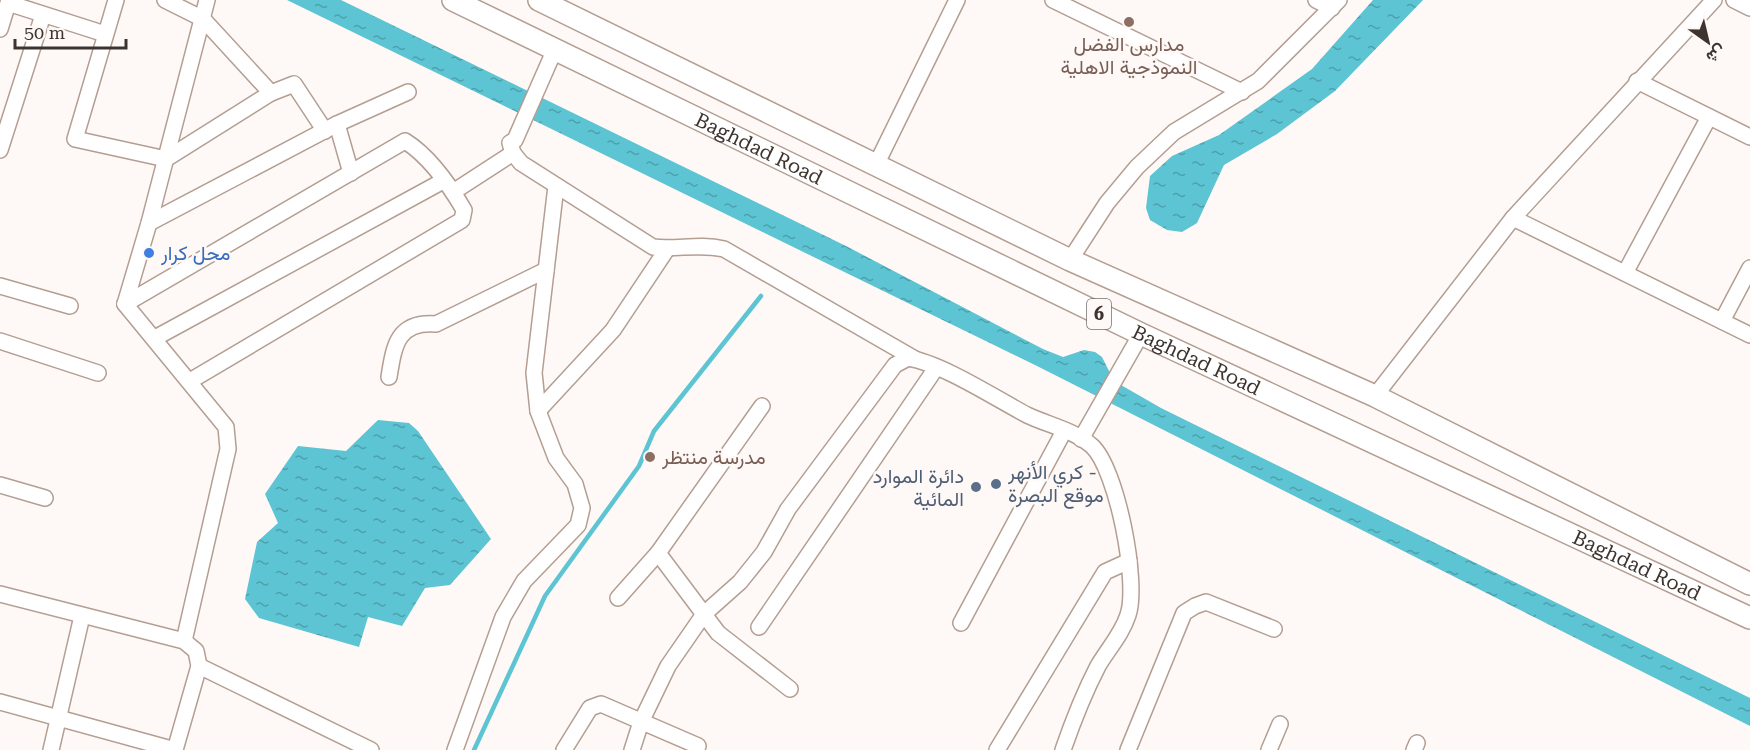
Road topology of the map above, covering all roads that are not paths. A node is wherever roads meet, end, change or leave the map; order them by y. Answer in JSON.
{"nodes":[{"id":1,"x":116,"y":0,"type":"edge"},
{"id":2,"x":165,"y":0,"type":"edge"},
{"id":3,"x":207,"y":0,"type":"edge"},
{"id":4,"x":453,"y":0,"type":"edge"},
{"id":5,"x":539,"y":0,"type":"edge"},
{"id":6,"x":957,"y":0,"type":"edge"},
{"id":7,"x":1053,"y":0,"type":"edge"},
{"id":8,"x":1316,"y":0,"type":"edge"},
{"id":9,"x":1714,"y":0,"type":"edge"},
{"id":10,"x":1734,"y":0,"type":"edge"},
{"id":11,"x":1336,"y":4,"type":"edge"},
{"id":12,"x":1085,"y":7,"type":"edge"},
{"id":13,"x":1750,"y":8,"type":"edge"},
{"id":14,"x":43,"y":15,"type":"junction"},
{"id":15,"x":203,"y":19,"type":"junction"},
{"id":16,"x":0,"y":29,"type":"edge"},
{"id":17,"x":105,"y":34,"type":"junction"},
{"id":18,"x":555,"y":49,"type":"junction"},
{"id":19,"x":1637,"y":81,"type":"junction"},
{"id":20,"x":408,"y":92,"type":"dead end"},
{"id":21,"x":1242,"y":92,"type":"junction"},
{"id":22,"x":271,"y":93,"type":"junction"},
{"id":23,"x":1709,"y":117,"type":"junction"},
{"id":24,"x":331,"y":128,"type":"junction"},
{"id":25,"x":4,"y":129,"type":"edge"},
{"id":26,"x":1750,"y":137,"type":"edge"},
{"id":27,"x":514,"y":146,"type":"junction"},
{"id":28,"x":0,"y":150,"type":"edge"},
{"id":29,"x":166,"y":159,"type":"junction"},
{"id":30,"x":876,"y":165,"type":"junction"},
{"id":31,"x":351,"y":172,"type":"junction"},
{"id":32,"x":556,"y":186,"type":"junction"},
{"id":33,"x":448,"y":187,"type":"junction"},
{"id":34,"x":1513,"y":218,"type":"junction"},
{"id":35,"x":149,"y":223,"type":"junction"},
{"id":36,"x":667,"y":249,"type":"junction"},
{"id":37,"x":1070,"y":260,"type":"junction"},
{"id":38,"x":1750,"y":268,"type":"edge"},
{"id":39,"x":546,"y":270,"type":"junction"},
{"id":40,"x":1625,"y":273,"type":"junction"},
{"id":41,"x":0,"y":286,"type":"edge"},
{"id":42,"x":125,"y":304,"type":"junction"},
{"id":43,"x":70,"y":306,"type":"dead end"},
{"id":44,"x":1722,"y":321,"type":"junction"},
{"id":45,"x":1141,"y":334,"type":"junction"},
{"id":46,"x":1750,"y":335,"type":"edge"},
{"id":47,"x":155,"y":338,"type":"junction"},
{"id":48,"x":0,"y":341,"type":"edge"},
{"id":49,"x":915,"y":359,"type":"junction"},
{"id":50,"x":936,"y":368,"type":"junction"},
{"id":51,"x":98,"y":373,"type":"dead end"},
{"id":52,"x":389,"y":377,"type":"dead end"},
{"id":53,"x":190,"y":381,"type":"junction"},
{"id":54,"x":1375,"y":396,"type":"junction"},
{"id":55,"x":762,"y":406,"type":"dead end"},
{"id":56,"x":538,"y":411,"type":"junction"},
{"id":57,"x":1064,"y":430,"type":"junction"},
{"id":58,"x":1081,"y":439,"type":"junction"},
{"id":59,"x":0,"y":485,"type":"edge"},
{"id":60,"x":45,"y":498,"type":"dead end"},
{"id":61,"x":658,"y":553,"type":"junction"},
{"id":62,"x":1129,"y":561,"type":"junction"},
{"id":63,"x":1750,"y":584,"type":"edge"},
{"id":64,"x":0,"y":594,"type":"edge"},
{"id":65,"x":618,"y":598,"type":"dead end"},
{"id":66,"x":704,"y":614,"type":"junction"},
{"id":67,"x":82,"y":616,"type":"junction"},
{"id":68,"x":1750,"y":618,"type":"edge"},
{"id":69,"x":961,"y":623,"type":"dead end"},
{"id":70,"x":759,"y":627,"type":"dead end"},
{"id":71,"x":1274,"y":629,"type":"dead end"},
{"id":72,"x":184,"y":641,"type":"junction"},
{"id":73,"x":199,"y":666,"type":"junction"},
{"id":74,"x":790,"y":689,"type":"dead end"},
{"id":75,"x":0,"y":702,"type":"edge"},
{"id":76,"x":59,"y":718,"type":"junction"},
{"id":77,"x":641,"y":722,"type":"junction"},
{"id":78,"x":1280,"y":724,"type":"dead end"},
{"id":79,"x":698,"y":746,"type":"dead end"},
{"id":80,"x":51,"y":750,"type":"edge"},
{"id":81,"x":175,"y":750,"type":"edge"},
{"id":82,"x":371,"y":750,"type":"edge"},
{"id":83,"x":454,"y":750,"type":"edge"},
{"id":84,"x":564,"y":750,"type":"edge"},
{"id":85,"x":632,"y":750,"type":"edge"},
{"id":86,"x":997,"y":750,"type":"edge"},
{"id":87,"x":1063,"y":750,"type":"edge"},
{"id":88,"x":1128,"y":750,"type":"edge"},
{"id":89,"x":1269,"y":750,"type":"edge"}],
"edges":[{"from":1,"to":17,"type":"street"},
{"from":2,"to":15,"type":"street"},
{"from":3,"to":15,"type":"street"},
{"from":4,"to":18,"type":"highway","name":"Baghdad Road","number":"6"},
{"from":5,"to":30,"type":"highway","name":"Baghdad Road","number":"6"},
{"from":6,"to":30,"type":"street"},
{"from":7,"to":12,"type":"street"},
{"from":8,"to":11,"type":"street"},
{"from":9,"to":19,"type":"street"},
{"from":10,"to":13,"type":"street"},
{"from":11,"to":21,"type":"street"},
{"from":12,"to":21,"type":"street"},
{"from":14,"to":16,"type":"street"},
{"from":14,"to":17,"type":"street"},
{"from":14,"to":25,"type":"street"},
{"from":15,"to":22,"type":"street"},
{"from":15,"to":29,"type":"street"},
{"from":17,"to":29,"type":"street"},
{"from":18,"to":27,"type":"street"},
{"from":18,"to":45,"type":"highway","name":"Baghdad Road","number":"6"},
{"from":19,"to":23,"type":"street"},
{"from":19,"to":34,"type":"street"},
{"from":20,"to":24,"type":"street"},
{"from":21,"to":37,"type":"street"},
{"from":22,"to":24,"type":"street"},
{"from":22,"to":29,"type":"street"},
{"from":23,"to":26,"type":"street"},
{"from":23,"to":40,"type":"street"},
{"from":24,"to":31,"type":"street"},
{"from":24,"to":35,"type":"street"},
{"from":25,"to":28,"type":"street"},
{"from":27,"to":32,"type":"street"},
{"from":27,"to":33,"type":"street"},
{"from":29,"to":35,"type":"street"},
{"from":30,"to":37,"type":"highway","name":"Baghdad Road","number":"6"},
{"from":31,"to":33,"type":"street"},
{"from":31,"to":42,"type":"street"},
{"from":32,"to":36,"type":"street"},
{"from":32,"to":39,"type":"street"},
{"from":33,"to":47,"type":"street"},
{"from":33,"to":53,"type":"street"},
{"from":34,"to":40,"type":"street"},
{"from":34,"to":54,"type":"street"},
{"from":35,"to":42,"type":"street"},
{"from":36,"to":49,"type":"street"},
{"from":36,"to":56,"type":"street"},
{"from":37,"to":54,"type":"highway","name":"Baghdad Road","number":"6"},
{"from":38,"to":44,"type":"street"},
{"from":39,"to":52,"type":"street"},
{"from":39,"to":56,"type":"street"},
{"from":40,"to":44,"type":"street"},
{"from":41,"to":43,"type":"street"},
{"from":42,"to":47,"type":"street"},
{"from":44,"to":46,"type":"street"},
{"from":45,"to":58,"type":"street"},
{"from":45,"to":68,"type":"highway","name":"Baghdad Road","number":"6"},
{"from":47,"to":53,"type":"street"},
{"from":48,"to":51,"type":"street"},
{"from":49,"to":50,"type":"street"},
{"from":49,"to":66,"type":"street"},
{"from":50,"to":57,"type":"street"},
{"from":50,"to":70,"type":"street"},
{"from":53,"to":72,"type":"street"},
{"from":54,"to":63,"type":"highway","name":"Baghdad Road","number":"6"},
{"from":55,"to":61,"type":"street"},
{"from":56,"to":83,"type":"street"},
{"from":57,"to":58,"type":"street"},
{"from":57,"to":69,"type":"street"},
{"from":58,"to":62,"type":"street"},
{"from":59,"to":60,"type":"street"},
{"from":61,"to":65,"type":"street"},
{"from":61,"to":66,"type":"street"},
{"from":62,"to":86,"type":"street"},
{"from":62,"to":87,"type":"street"},
{"from":64,"to":67,"type":"street"},
{"from":66,"to":74,"type":"street"},
{"from":66,"to":77,"type":"street"},
{"from":67,"to":72,"type":"street"},
{"from":67,"to":76,"type":"street"},
{"from":71,"to":88,"type":"street"},
{"from":72,"to":73,"type":"street"},
{"from":73,"to":81,"type":"street"},
{"from":73,"to":82,"type":"street"},
{"from":75,"to":76,"type":"street"},
{"from":76,"to":80,"type":"street"},
{"from":76,"to":81,"type":"street"},
{"from":77,"to":79,"type":"street"},
{"from":77,"to":84,"type":"street"},
{"from":77,"to":85,"type":"street"},
{"from":78,"to":89,"type":"street"}]}
